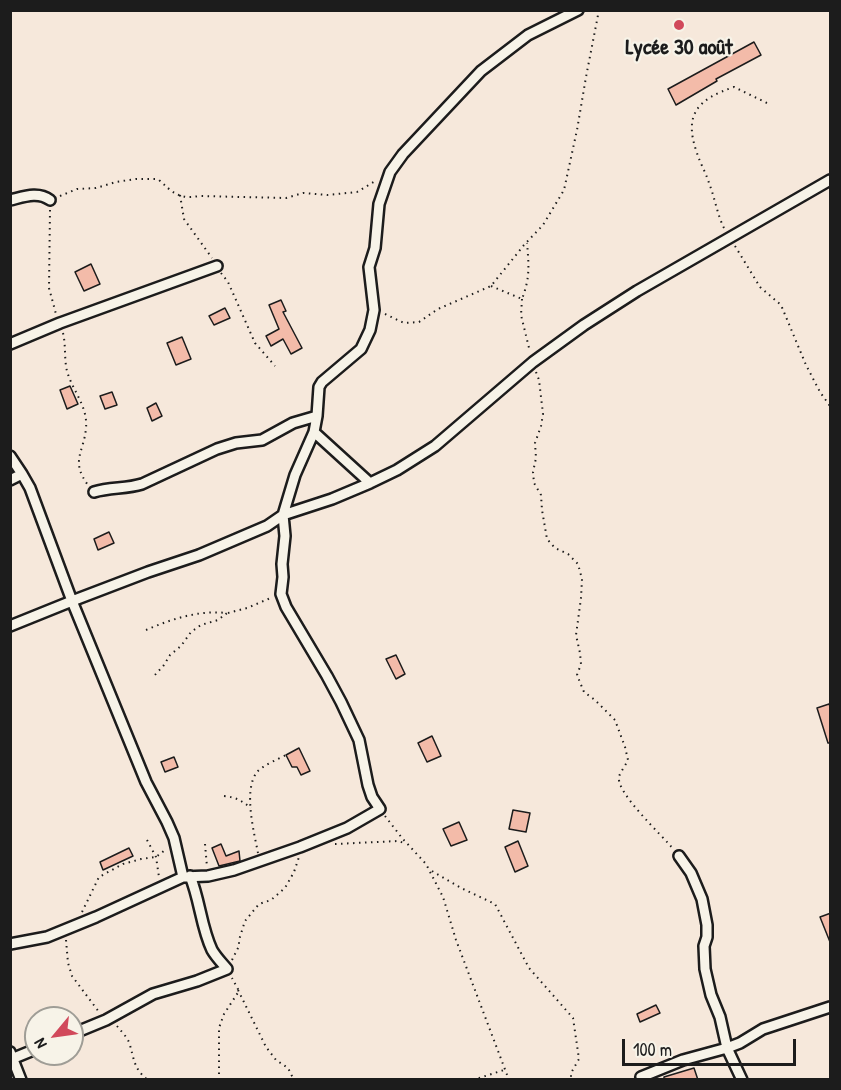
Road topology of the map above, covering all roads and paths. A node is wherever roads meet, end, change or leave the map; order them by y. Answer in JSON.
{"nodes":[{"id":1,"x":578,"y":10,"type":"edge"},
{"id":2,"x":599,"y":10,"type":"edge"},
{"id":3,"x":390,"y":172,"type":"junction"},
{"id":4,"x":831,"y":180,"type":"edge"},
{"id":5,"x":180,"y":194,"type":"junction"},
{"id":6,"x":10,"y":200,"type":"edge"},
{"id":7,"x":50,"y":200,"type":"junction"},
{"id":8,"x":527,"y":242,"type":"junction"},
{"id":9,"x":217,"y":266,"type":"junction"},
{"id":10,"x":491,"y":286,"type":"junction"},
{"id":11,"x":522,"y":299,"type":"junction"},
{"id":12,"x":374,"y":310,"type":"junction"},
{"id":13,"x":60,"y":323,"type":"junction"},
{"id":14,"x":10,"y":344,"type":"edge"},
{"id":15,"x":533,"y":362,"type":"junction"},
{"id":16,"x":275,"y":366,"type":"dead end"},
{"id":17,"x":318,"y":416,"type":"junction"},
{"id":18,"x":314,"y":432,"type":"junction"},
{"id":19,"x":10,"y":456,"type":"edge"},
{"id":20,"x":22,"y":474,"type":"junction"},
{"id":21,"x":10,"y":480,"type":"edge"},
{"id":22,"x":370,"y":483,"type":"junction"},
{"id":23,"x":94,"y":492,"type":"joint"},
{"id":24,"x":283,"y":515,"type":"junction"},
{"id":25,"x":281,"y":594,"type":"junction"},
{"id":26,"x":72,"y":601,"type":"junction"},
{"id":27,"x":227,"y":613,"type":"junction"},
{"id":28,"x":10,"y":626,"type":"edge"},
{"id":29,"x":146,"y":630,"type":"dead end"},
{"id":30,"x":154,"y":676,"type":"dead end"},
{"id":31,"x":286,"y":755,"type":"dead end"},
{"id":32,"x":224,"y":796,"type":"dead end"},
{"id":33,"x":251,"y":808,"type":"junction"},
{"id":34,"x":380,"y":809,"type":"junction"},
{"id":35,"x":147,"y":840,"type":"dead end"},
{"id":36,"x":175,"y":843,"type":"junction"},
{"id":37,"x":312,"y":843,"type":"junction"},
{"id":38,"x":206,"y":844,"type":"dead end"},
{"id":39,"x":407,"y":844,"type":"junction"},
{"id":40,"x":300,"y":848,"type":"junction"},
{"id":41,"x":156,"y":856,"type":"junction"},
{"id":42,"x":679,"y":856,"type":"joint"},
{"id":43,"x":260,"y":861,"type":"junction"},
{"id":44,"x":429,"y":869,"type":"junction"},
{"id":45,"x":187,"y":876,"type":"junction"},
{"id":46,"x":208,"y":876,"type":"junction"},
{"id":47,"x":155,"y":890,"type":"junction"},
{"id":48,"x":82,"y":913,"type":"dead end"},
{"id":49,"x":65,"y":929,"type":"junction"},
{"id":50,"x":10,"y":944,"type":"edge"},
{"id":51,"x":227,"y":969,"type":"junction"},
{"id":52,"x":831,"y":1007,"type":"edge"},
{"id":53,"x":106,"y":1020,"type":"junction"},
{"id":54,"x":84,"y":1029,"type":"edge"},
{"id":55,"x":727,"y":1048,"type":"junction"},
{"id":56,"x":12,"y":1055,"type":"edge"},
{"id":57,"x":505,"y":1070,"type":"junction"},
{"id":58,"x":21,"y":1080,"type":"edge"},
{"id":59,"x":148,"y":1080,"type":"edge"},
{"id":60,"x":219,"y":1080,"type":"edge"},
{"id":61,"x":294,"y":1080,"type":"edge"},
{"id":62,"x":473,"y":1080,"type":"edge"},
{"id":63,"x":509,"y":1080,"type":"edge"},
{"id":64,"x":571,"y":1080,"type":"edge"},
{"id":65,"x":642,"y":1080,"type":"edge"},
{"id":66,"x":742,"y":1080,"type":"edge"}],
"edges":[{"from":1,"to":3,"type":"street"},
{"from":2,"to":8,"type":"path"},
{"from":3,"to":5,"type":"path"},
{"from":3,"to":12,"type":"street"},
{"from":4,"to":15,"type":"street"},
{"from":5,"to":7,"type":"path"},
{"from":5,"to":9,"type":"path"},
{"from":6,"to":7,"type":"street"},
{"from":7,"to":13,"type":"path"},
{"from":8,"to":10,"type":"path"},
{"from":8,"to":11,"type":"path"},
{"from":9,"to":13,"type":"street"},
{"from":9,"to":16,"type":"path"},
{"from":10,"to":11,"type":"path"},
{"from":10,"to":12,"type":"path"},
{"from":11,"to":15,"type":"path"},
{"from":12,"to":17,"type":"street"},
{"from":13,"to":14,"type":"street"},
{"from":13,"to":23,"type":"path"},
{"from":15,"to":22,"type":"street"},
{"from":15,"to":42,"type":"path"},
{"from":17,"to":18,"type":"street"},
{"from":17,"to":23,"type":"street"},
{"from":18,"to":22,"type":"street"},
{"from":18,"to":24,"type":"street"},
{"from":19,"to":20,"type":"street"},
{"from":20,"to":21,"type":"street"},
{"from":20,"to":26,"type":"street"},
{"from":22,"to":24,"type":"street"},
{"from":24,"to":25,"type":"street"},
{"from":24,"to":26,"type":"street"},
{"from":25,"to":27,"type":"path"},
{"from":25,"to":34,"type":"street"},
{"from":26,"to":28,"type":"street"},
{"from":26,"to":36,"type":"street"},
{"from":27,"to":29,"type":"path"},
{"from":27,"to":30,"type":"path"},
{"from":31,"to":33,"type":"path"},
{"from":32,"to":33,"type":"path"},
{"from":33,"to":43,"type":"path"},
{"from":34,"to":37,"type":"street"},
{"from":34,"to":39,"type":"path"},
{"from":35,"to":41,"type":"path"},
{"from":36,"to":41,"type":"path"},
{"from":36,"to":45,"type":"street"},
{"from":37,"to":39,"type":"path"},
{"from":37,"to":40,"type":"street"},
{"from":38,"to":46,"type":"path"},
{"from":39,"to":44,"type":"path"},
{"from":40,"to":43,"type":"street"},
{"from":40,"to":51,"type":"path"},
{"from":41,"to":47,"type":"path"},
{"from":41,"to":48,"type":"path"},
{"from":42,"to":55,"type":"street"},
{"from":43,"to":46,"type":"street"},
{"from":44,"to":57,"type":"path"},
{"from":44,"to":64,"type":"path"},
{"from":45,"to":46,"type":"street"},
{"from":45,"to":47,"type":"street"},
{"from":45,"to":51,"type":"street"},
{"from":47,"to":49,"type":"street"},
{"from":49,"to":50,"type":"street"},
{"from":49,"to":53,"type":"path"},
{"from":51,"to":53,"type":"street"},
{"from":51,"to":60,"type":"path"},
{"from":51,"to":61,"type":"path"},
{"from":52,"to":55,"type":"street"},
{"from":53,"to":54,"type":"street"},
{"from":53,"to":59,"type":"path"},
{"from":55,"to":65,"type":"street"},
{"from":55,"to":66,"type":"street"},
{"from":56,"to":58,"type":"street"},
{"from":57,"to":62,"type":"path"},
{"from":57,"to":63,"type":"path"}]}
